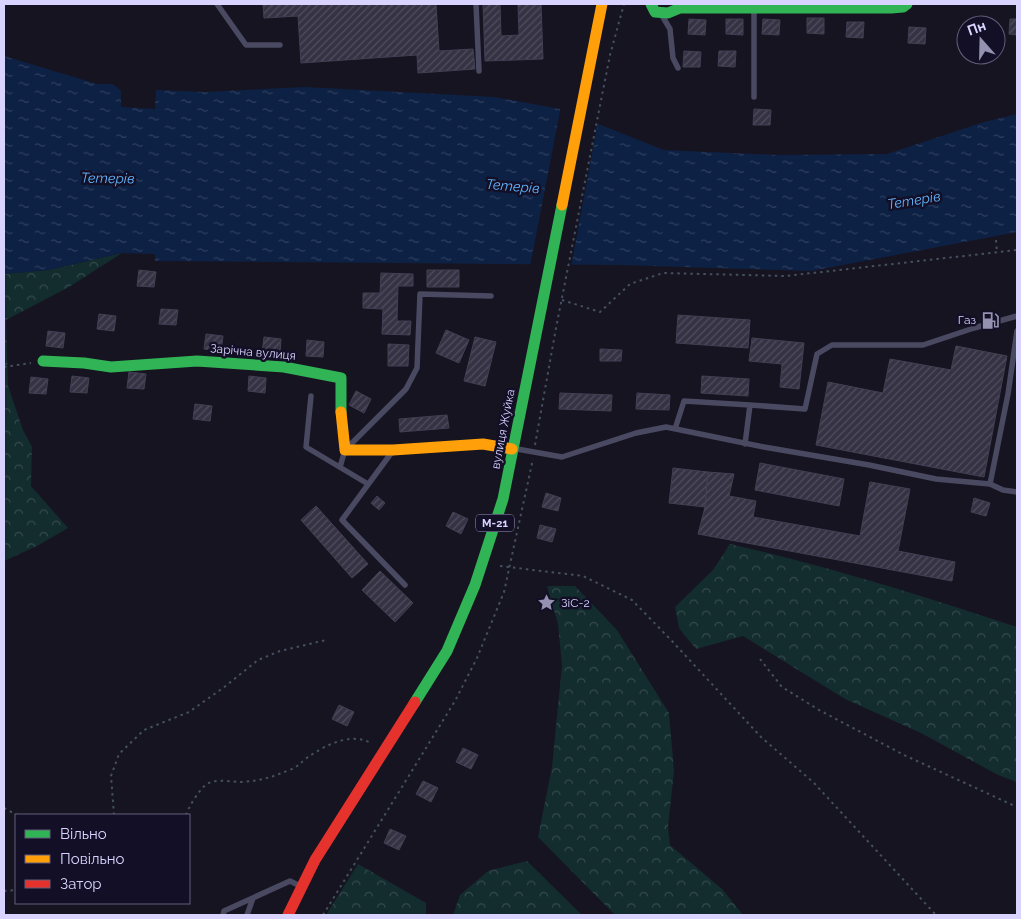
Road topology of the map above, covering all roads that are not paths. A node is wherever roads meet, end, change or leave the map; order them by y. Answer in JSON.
{"nodes":[{"id":1,"x":217,"y":4,"type":"edge"},
{"id":2,"x":476,"y":4,"type":"edge"},
{"id":3,"x":602,"y":4,"type":"edge"},
{"id":4,"x":651,"y":4,"type":"edge"},
{"id":5,"x":907,"y":4,"type":"edge"},
{"id":6,"x":754,"y":7,"type":"junction"},
{"id":7,"x":660,"y":12,"type":"junction"},
{"id":8,"x":280,"y":44,"type":"dead end"},
{"id":9,"x":678,"y":68,"type":"dead end"},
{"id":10,"x":480,"y":71,"type":"dead end"},
{"id":11,"x":754,"y":97,"type":"dead end"},
{"id":12,"x":491,"y":296,"type":"dead end"},
{"id":13,"x":1017,"y":316,"type":"edge"},
{"id":14,"x":1017,"y":331,"type":"edge"},
{"id":15,"x":43,"y":361,"type":"road end"},
{"id":16,"x":311,"y":396,"type":"dead end"},
{"id":17,"x":750,"y":405,"type":"junction"},
{"id":18,"x":675,"y":429,"type":"junction"},
{"id":19,"x":745,"y":444,"type":"junction"},
{"id":20,"x":512,"y":449,"type":"junction"},
{"id":21,"x":345,"y":450,"type":"junction"},
{"id":22,"x":393,"y":450,"type":"junction"},
{"id":23,"x":340,"y":468,"type":"junction"},
{"id":24,"x":368,"y":484,"type":"junction"},
{"id":25,"x":990,"y":484,"type":"junction"},
{"id":26,"x":1017,"y":492,"type":"edge"},
{"id":27,"x":405,"y":585,"type":"dead end"},
{"id":28,"x":302,"y":887,"type":"junction"},
{"id":29,"x":253,"y":898,"type":"junction"},
{"id":30,"x":223,"y":915,"type":"edge"},
{"id":31,"x":247,"y":915,"type":"edge"},
{"id":32,"x":288,"y":915,"type":"edge"}],
"edges":[{"from":1,"to":8,"type":"lane"},
{"from":2,"to":10,"type":"lane"},
{"from":3,"to":20,"type":"main road","name":"вулиця Жуйка","number":"М-21"},
{"from":4,"to":7,"type":"main road"},
{"from":5,"to":6,"type":"main road"},
{"from":6,"to":7,"type":"main road"},
{"from":6,"to":11,"type":"lane"},
{"from":7,"to":9,"type":"lane"},
{"from":12,"to":21,"type":"lane"},
{"from":13,"to":17,"type":"lane"},
{"from":14,"to":25,"type":"lane"},
{"from":15,"to":21,"type":"main road","name":"Зарічна вулиця"},
{"from":16,"to":23,"type":"lane"},
{"from":17,"to":18,"type":"lane"},
{"from":17,"to":19,"type":"lane"},
{"from":18,"to":19,"type":"lane"},
{"from":18,"to":20,"type":"lane"},
{"from":19,"to":25,"type":"lane"},
{"from":20,"to":22,"type":"main road"},
{"from":20,"to":28,"type":"main road","name":"вулиця Жуйка","number":"М-21"},
{"from":21,"to":22,"type":"main road"},
{"from":21,"to":23,"type":"lane"},
{"from":22,"to":24,"type":"lane"},
{"from":23,"to":24,"type":"lane"},
{"from":24,"to":27,"type":"lane"},
{"from":25,"to":26,"type":"lane"},
{"from":28,"to":29,"type":"lane"},
{"from":28,"to":32,"type":"main road","number":"М-21"},
{"from":29,"to":30,"type":"lane"},
{"from":29,"to":31,"type":"lane"}]}
